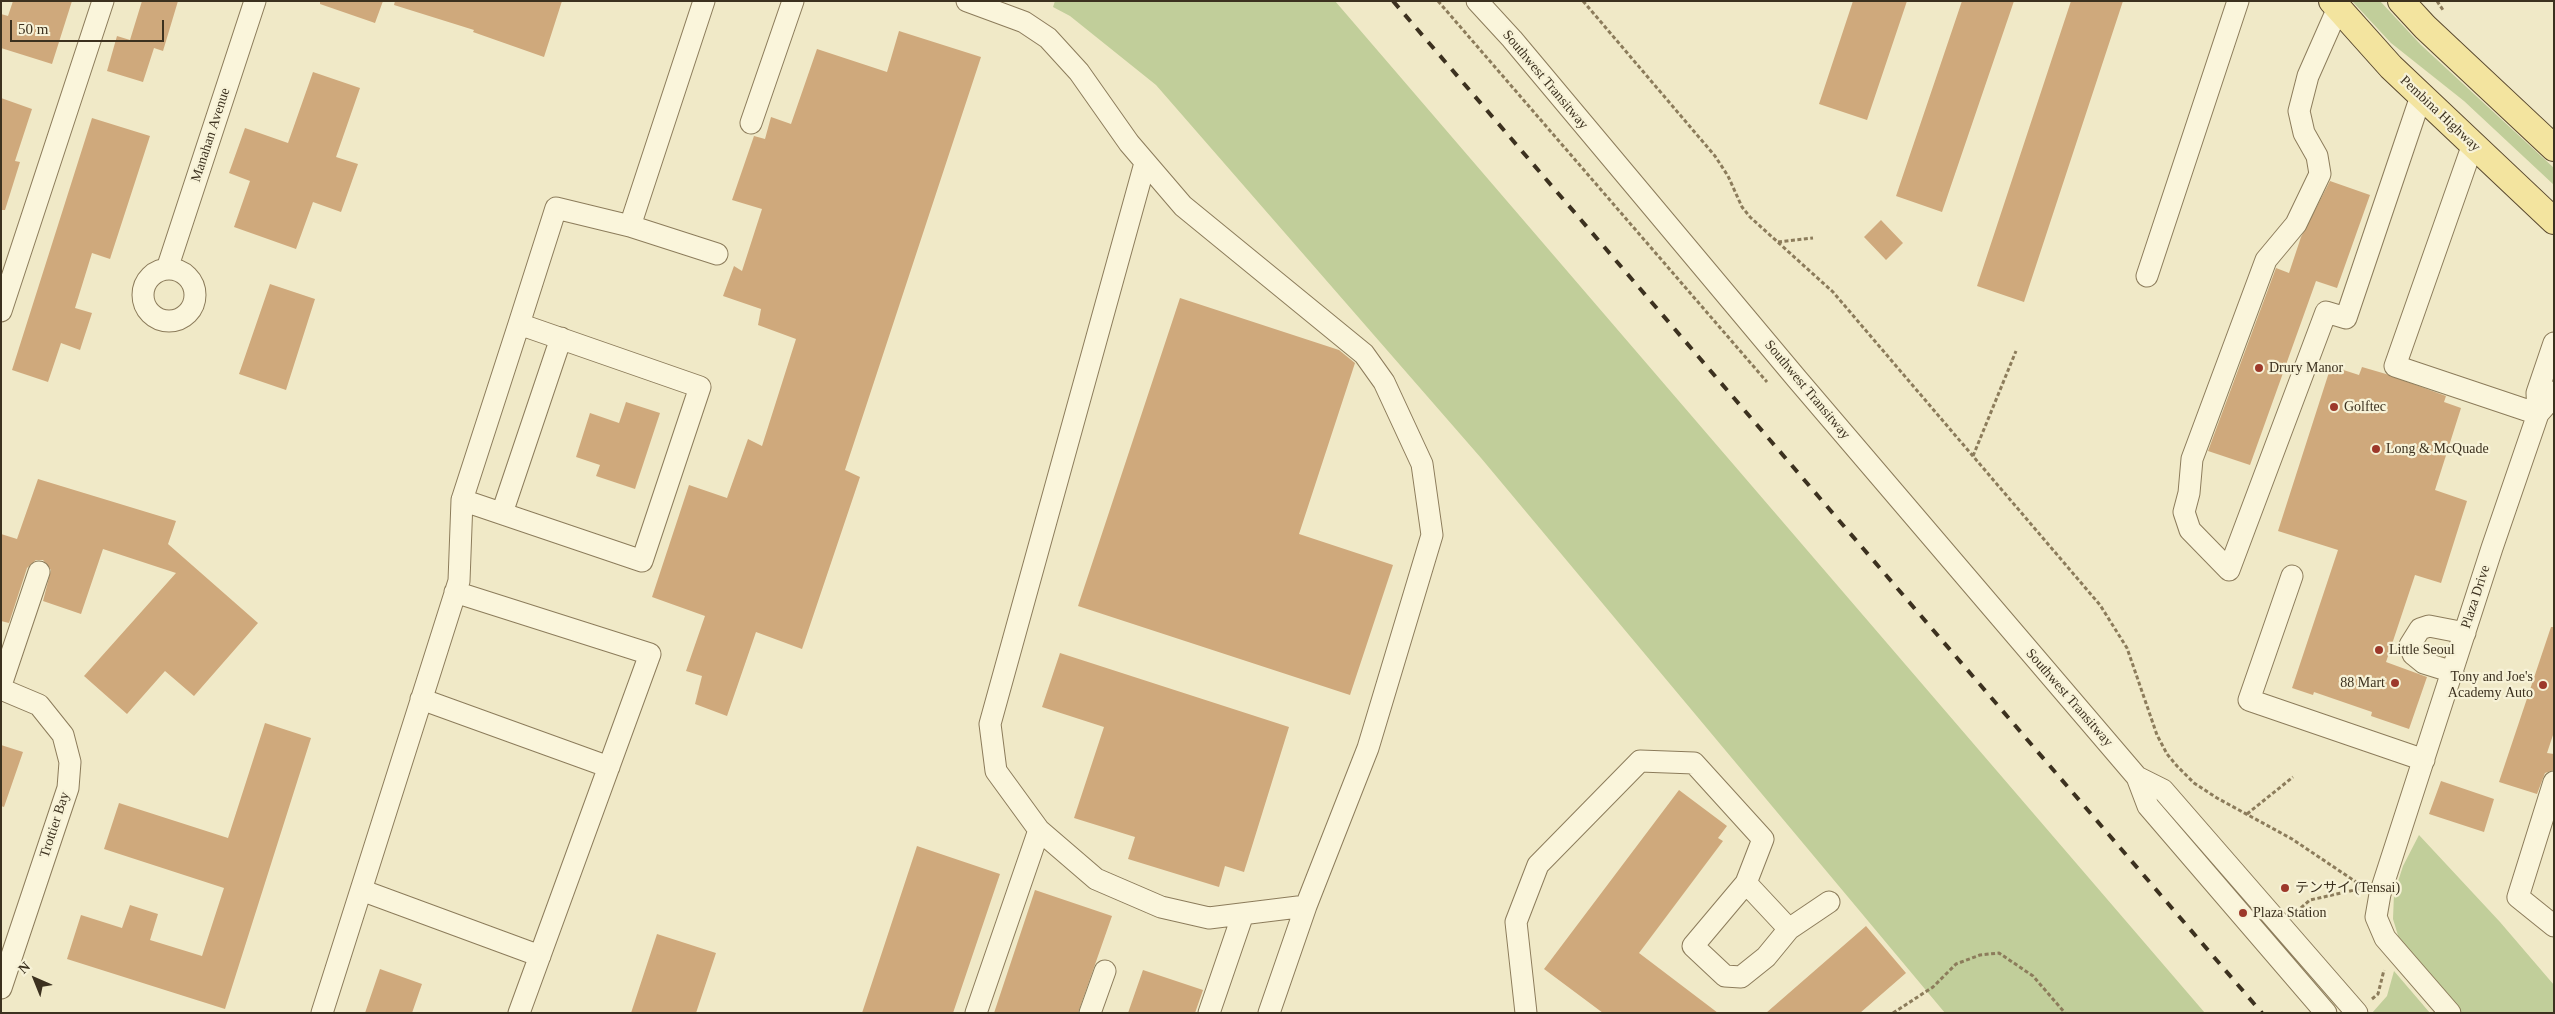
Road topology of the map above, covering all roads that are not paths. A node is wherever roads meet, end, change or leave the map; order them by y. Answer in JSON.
{"nodes":[{"id":1,"x":103,"y":1,"type":"edge"},
{"id":2,"x":255,"y":1,"type":"edge"},
{"id":3,"x":704,"y":1,"type":"edge"},
{"id":4,"x":793,"y":1,"type":"edge"},
{"id":5,"x":967,"y":1,"type":"edge"},
{"id":6,"x":1477,"y":1,"type":"edge"},
{"id":7,"x":2238,"y":1,"type":"edge"},
{"id":8,"x":2401,"y":1,"type":"edge"},
{"id":9,"x":2335,"y":5,"type":"edge"},
{"id":10,"x":2421,"y":96,"type":"junction"},
{"id":11,"x":751,"y":123,"type":"dead end"},
{"id":12,"x":2473,"y":144,"type":"junction"},
{"id":13,"x":2554,"y":148,"type":"edge"},
{"id":14,"x":1145,"y":162,"type":"junction"},
{"id":15,"x":2554,"y":221,"type":"edge"},
{"id":16,"x":630,"y":226,"type":"junction"},
{"id":17,"x":718,"y":254,"type":"dead end"},
{"id":18,"x":167,"y":269,"type":"dead end"},
{"id":19,"x":2146,"y":276,"type":"dead end"},
{"id":20,"x":1,"y":311,"type":"edge"},
{"id":21,"x":519,"y":324,"type":"junction"},
{"id":22,"x":561,"y":338,"type":"junction"},
{"id":23,"x":2554,"y":343,"type":"edge"},
{"id":24,"x":2554,"y":392,"type":"edge"},
{"id":25,"x":2538,"y":414,"type":"junction"},
{"id":26,"x":462,"y":500,"type":"junction"},
{"id":27,"x":502,"y":513,"type":"junction"},
{"id":28,"x":39,"y":572,"type":"dead end"},
{"id":29,"x":2292,"y":576,"type":"dead end"},
{"id":30,"x":455,"y":592,"type":"junction"},
{"id":31,"x":2465,"y":633,"type":"junction"},
{"id":32,"x":2453,"y":672,"type":"junction"},
{"id":33,"x":1,"y":687,"type":"edge"},
{"id":34,"x":421,"y":699,"type":"junction"},
{"id":35,"x":2424,"y":760,"type":"junction"},
{"id":36,"x":609,"y":767,"type":"junction"},
{"id":37,"x":2137,"y":777,"type":"junction"},
{"id":38,"x":2554,"y":782,"type":"edge"},
{"id":39,"x":1039,"y":830,"type":"junction"},
{"id":40,"x":1746,"y":883,"type":"junction"},
{"id":41,"x":361,"y":890,"type":"junction"},
{"id":42,"x":1829,"y":902,"type":"dead end"},
{"id":43,"x":1306,"y":906,"type":"junction"},
{"id":44,"x":1242,"y":914,"type":"junction"},
{"id":45,"x":2554,"y":926,"type":"edge"},
{"id":46,"x":1789,"y":929,"type":"junction"},
{"id":47,"x":540,"y":956,"type":"junction"},
{"id":48,"x":1105,"y":971,"type":"dead end"},
{"id":49,"x":1,"y":988,"type":"edge"},
{"id":50,"x":2357,"y":1012,"type":"edge"},
{"id":51,"x":322,"y":1013,"type":"edge"},
{"id":52,"x":519,"y":1013,"type":"edge"},
{"id":53,"x":976,"y":1013,"type":"edge"},
{"id":54,"x":1090,"y":1013,"type":"edge"},
{"id":55,"x":1209,"y":1013,"type":"edge"},
{"id":56,"x":1269,"y":1013,"type":"edge"},
{"id":57,"x":1526,"y":1013,"type":"edge"},
{"id":58,"x":2326,"y":1013,"type":"edge"},
{"id":59,"x":2450,"y":1013,"type":"edge"}],
"edges":[{"from":1,"to":20,"type":"street"},
{"from":2,"to":18,"type":"street","name":"Manahan Avenue"},
{"from":3,"to":16,"type":"street"},
{"from":4,"to":11,"type":"street"},
{"from":5,"to":14,"type":"street"},
{"from":6,"to":37,"type":"street","name":"Southwest Transitway"},
{"from":7,"to":19,"type":"street"},
{"from":8,"to":13,"type":"main road"},
{"from":9,"to":10,"type":"main road","name":"Pembina Highway"},
{"from":9,"to":10,"type":"street"},
{"from":10,"to":12,"type":"main road","name":"Pembina Highway"},
{"from":12,"to":15,"type":"main road","name":"Pembina Highway"},
{"from":12,"to":25,"type":"street"},
{"from":14,"to":39,"type":"street"},
{"from":14,"to":43,"type":"street"},
{"from":16,"to":17,"type":"street"},
{"from":16,"to":21,"type":"street"},
{"from":21,"to":22,"type":"street"},
{"from":21,"to":26,"type":"street"},
{"from":22,"to":27,"type":"street"},
{"from":22,"to":27,"type":"street"},
{"from":23,"to":25,"type":"street","name":"Plaza Drive"},
{"from":24,"to":25,"type":"street","name":"Plaza Drive"},
{"from":25,"to":31,"type":"street","name":"Plaza Drive"},
{"from":26,"to":27,"type":"street"},
{"from":26,"to":30,"type":"street"},
{"from":28,"to":33,"type":"street"},
{"from":29,"to":35,"type":"street"},
{"from":30,"to":34,"type":"street"},
{"from":30,"to":36,"type":"street"},
{"from":31,"to":32,"type":"street","name":"Plaza Drive"},
{"from":31,"to":32,"type":"street"},
{"from":32,"to":35,"type":"street","name":"Plaza Drive"},
{"from":33,"to":49,"type":"street","name":"Trottier Bay"},
{"from":34,"to":36,"type":"street"},
{"from":34,"to":41,"type":"street"},
{"from":35,"to":59,"type":"street","name":"Plaza Drive"},
{"from":36,"to":47,"type":"street"},
{"from":37,"to":50,"type":"street","name":"Southwest Transitway"},
{"from":37,"to":58,"type":"street","name":"Southwest Transitway"},
{"from":38,"to":45,"type":"street"},
{"from":39,"to":44,"type":"street"},
{"from":39,"to":53,"type":"street"},
{"from":40,"to":46,"type":"street"},
{"from":40,"to":46,"type":"street"},
{"from":40,"to":57,"type":"street"},
{"from":41,"to":47,"type":"street"},
{"from":41,"to":51,"type":"street"},
{"from":42,"to":46,"type":"street"},
{"from":43,"to":44,"type":"street"},
{"from":43,"to":56,"type":"street"},
{"from":44,"to":55,"type":"street"},
{"from":47,"to":52,"type":"street"},
{"from":48,"to":54,"type":"street"}]}
